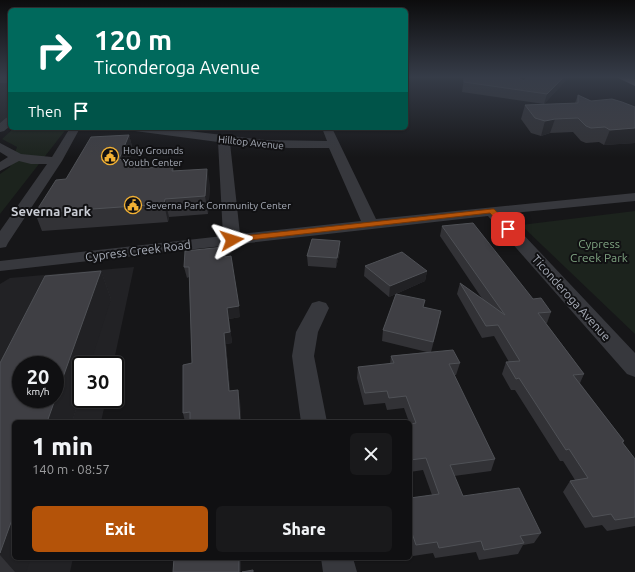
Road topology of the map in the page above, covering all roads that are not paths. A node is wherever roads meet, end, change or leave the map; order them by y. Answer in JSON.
{"nodes":[{"id":1,"x":8,"y":122,"type":"edge"},
{"id":2,"x":0,"y":129,"type":"edge"},
{"id":3,"x":74,"y":130,"type":"edge"},
{"id":4,"x":161,"y":130,"type":"edge"},
{"id":5,"x":328,"y":130,"type":"edge"},
{"id":6,"x":224,"y":139,"type":"junction"},
{"id":7,"x":333,"y":144,"type":"junction"},
{"id":8,"x":0,"y":147,"type":"edge"},
{"id":9,"x":17,"y":157,"type":"junction"},
{"id":10,"x":56,"y":161,"type":"junction"},
{"id":11,"x":0,"y":167,"type":"edge"},
{"id":12,"x":635,"y":197,"type":"edge"},
{"id":13,"x":492,"y":211,"type":"junction"},
{"id":14,"x":371,"y":225,"type":"junction"},
{"id":15,"x":232,"y":240,"type":"junction"},
{"id":16,"x":0,"y":243,"type":"edge"},
{"id":17,"x":0,"y":266,"type":"edge"},
{"id":18,"x":319,"y":308,"type":"dead end"},
{"id":19,"x":635,"y":368,"type":"edge"},
{"id":20,"x":314,"y":420,"type":"edge"},
{"id":21,"x":337,"y":560,"type":"edge"},
{"id":22,"x":340,"y":572,"type":"edge"}],
"edges":[{"from":1,"to":2,"type":"street"},
{"from":3,"to":10,"type":"street"},
{"from":4,"to":6,"type":"street","name":"Hilltop Avenue"},
{"from":5,"to":7,"type":"street"},
{"from":6,"to":7,"type":"street","name":"Hilltop Avenue"},
{"from":6,"to":15,"type":"street"},
{"from":7,"to":14,"type":"street"},
{"from":8,"to":9,"type":"street"},
{"from":9,"to":10,"type":"street"},
{"from":9,"to":11,"type":"street"},
{"from":10,"to":16,"type":"street"},
{"from":12,"to":13,"type":"street","name":"Cypress Creek Road"},
{"from":13,"to":14,"type":"street","name":"Cypress Creek Road"},
{"from":13,"to":19,"type":"street","name":"Ticonderoga Avenue"},
{"from":14,"to":15,"type":"street","name":"Cypress Creek Road"},
{"from":15,"to":17,"type":"street","name":"Cypress Creek Road"},
{"from":18,"to":20,"type":"street"},
{"from":21,"to":22,"type":"street"}]}
